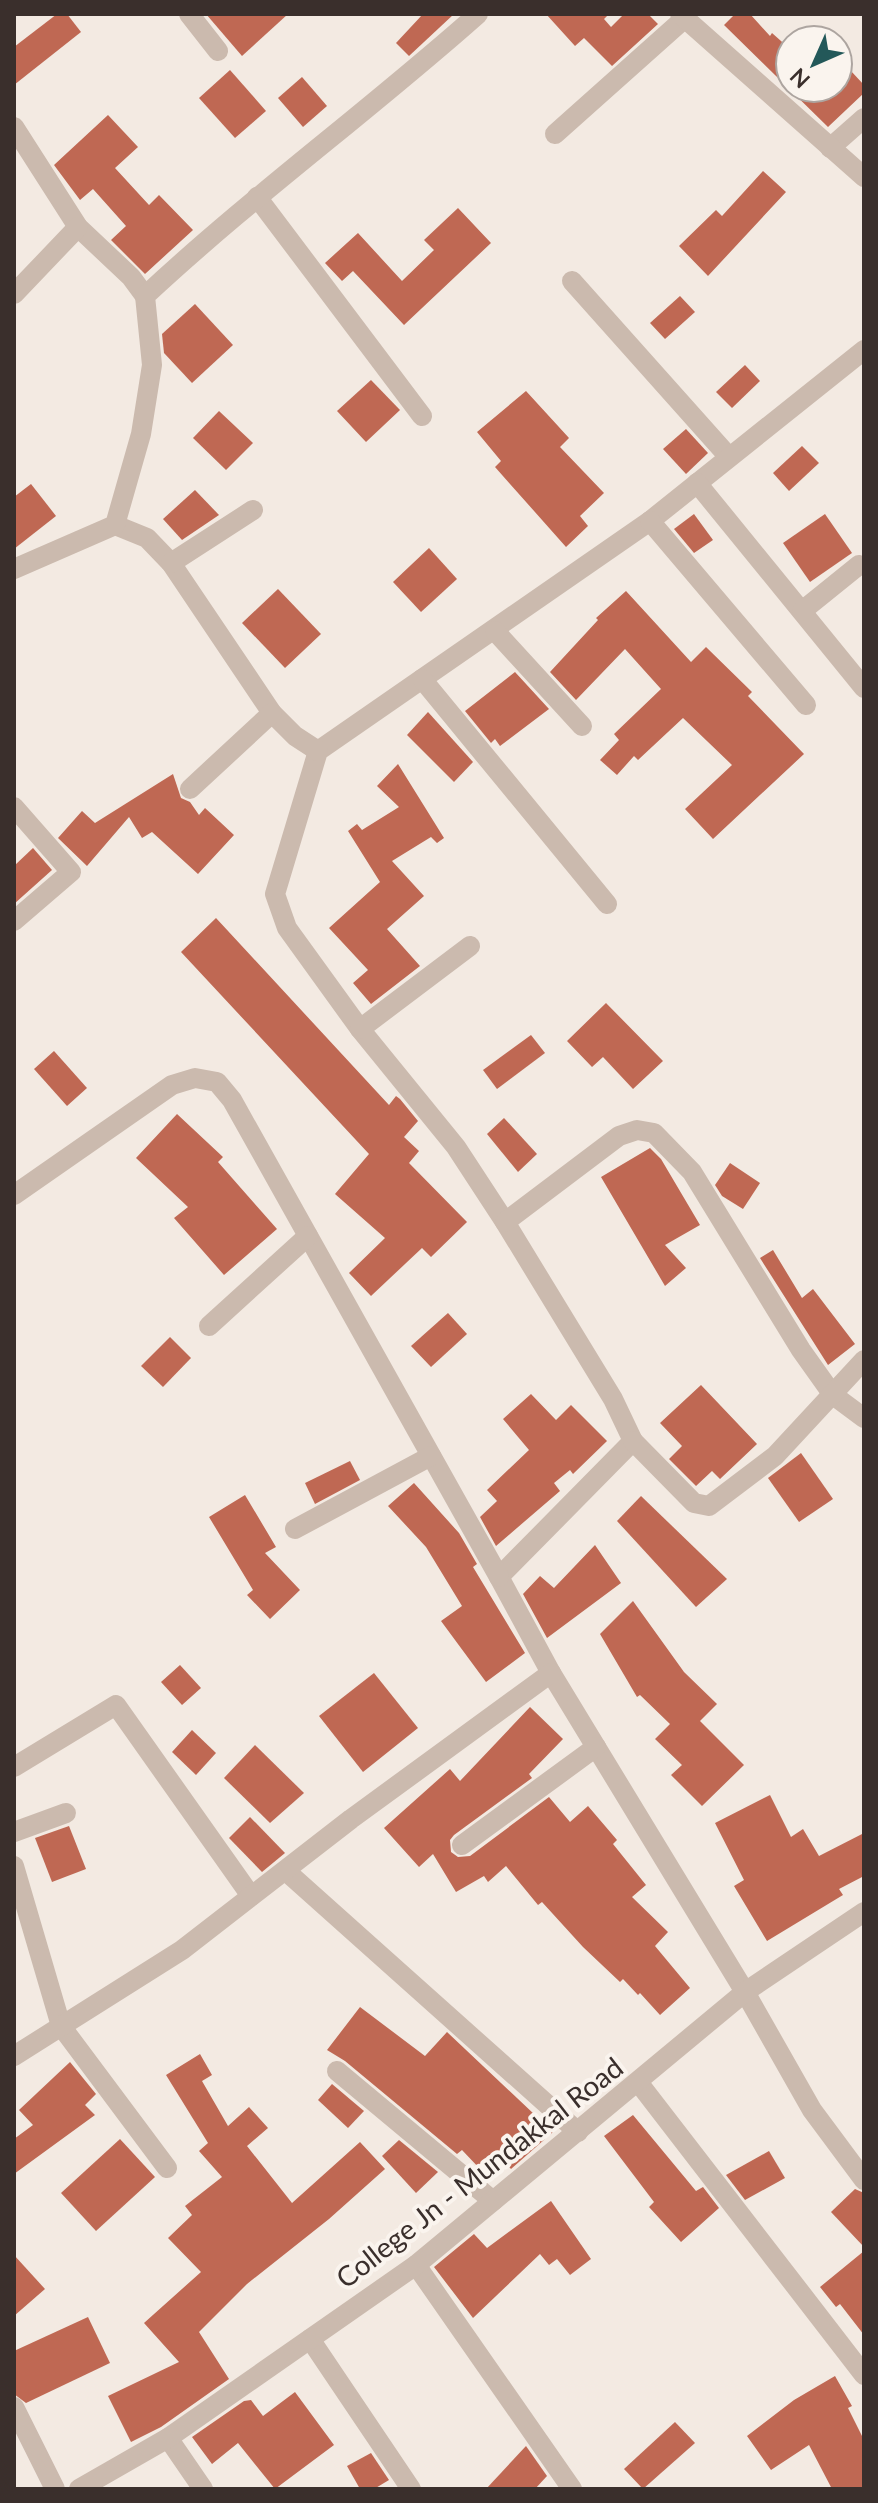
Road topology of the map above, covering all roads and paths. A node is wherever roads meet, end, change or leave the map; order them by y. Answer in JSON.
{"nodes":[{"id":1,"x":189,"y":14,"type":"edge"},
{"id":2,"x":478,"y":14,"type":"edge"},
{"id":3,"x":682,"y":16,"type":"edge"},
{"id":4,"x":218,"y":51,"type":"dead end"},
{"id":5,"x":864,"y":118,"type":"edge"},
{"id":6,"x":14,"y":127,"type":"edge"},
{"id":7,"x":555,"y":134,"type":"dead end"},
{"id":8,"x":830,"y":148,"type":"junction"},
{"id":9,"x":864,"y":177,"type":"edge"},
{"id":10,"x":257,"y":197,"type":"junction"},
{"id":11,"x":78,"y":227,"type":"junction"},
{"id":12,"x":572,"y":281,"type":"dead end"},
{"id":13,"x":14,"y":294,"type":"edge"},
{"id":14,"x":145,"y":296,"type":"junction"},
{"id":15,"x":864,"y":350,"type":"edge"},
{"id":16,"x":422,"y":416,"type":"dead end"},
{"id":17,"x":729,"y":457,"type":"junction"},
{"id":18,"x":697,"y":483,"type":"junction"},
{"id":19,"x":253,"y":510,"type":"dead end"},
{"id":20,"x":650,"y":521,"type":"junction"},
{"id":21,"x":115,"y":525,"type":"junction"},
{"id":22,"x":171,"y":563,"type":"junction"},
{"id":23,"x":859,"y":565,"type":"dead end"},
{"id":24,"x":14,"y":569,"type":"edge"},
{"id":25,"x":802,"y":611,"type":"junction"},
{"id":26,"x":495,"y":631,"type":"junction"},
{"id":27,"x":422,"y":679,"type":"junction"},
{"id":28,"x":864,"y":688,"type":"edge"},
{"id":29,"x":806,"y":705,"type":"dead end"},
{"id":30,"x":272,"y":713,"type":"junction"},
{"id":31,"x":582,"y":726,"type":"dead end"},
{"id":32,"x":318,"y":751,"type":"junction"},
{"id":33,"x":190,"y":789,"type":"dead end"},
{"id":34,"x":14,"y":807,"type":"edge"},
{"id":35,"x":607,"y":904,"type":"dead end"},
{"id":36,"x":14,"y":921,"type":"edge"},
{"id":37,"x":470,"y":946,"type":"dead end"},
{"id":38,"x":360,"y":1029,"type":"junction"},
{"id":39,"x":14,"y":1195,"type":"edge"},
{"id":40,"x":505,"y":1222,"type":"junction"},
{"id":41,"x":308,"y":1236,"type":"junction"},
{"id":42,"x":209,"y":1326,"type":"dead end"},
{"id":43,"x":864,"y":1360,"type":"edge"},
{"id":44,"x":833,"y":1395,"type":"junction"},
{"id":45,"x":864,"y":1418,"type":"edge"},
{"id":46,"x":633,"y":1441,"type":"junction"},
{"id":47,"x":431,"y":1456,"type":"junction"},
{"id":48,"x":295,"y":1529,"type":"dead end"},
{"id":49,"x":499,"y":1577,"type":"junction"},
{"id":50,"x":551,"y":1673,"type":"junction"},
{"id":51,"x":596,"y":1747,"type":"junction"},
{"id":52,"x":14,"y":1767,"type":"edge"},
{"id":53,"x":66,"y":1813,"type":"dead end"},
{"id":54,"x":14,"y":1832,"type":"edge"},
{"id":55,"x":462,"y":1845,"type":"dead end"},
{"id":56,"x":14,"y":1866,"type":"edge"},
{"id":57,"x":287,"y":1872,"type":"junction"},
{"id":58,"x":251,"y":1896,"type":"junction"},
{"id":59,"x":864,"y":1912,"type":"edge"},
{"id":60,"x":745,"y":1992,"type":"junction"},
{"id":61,"x":61,"y":2026,"type":"junction"},
{"id":62,"x":14,"y":2056,"type":"edge"},
{"id":63,"x":337,"y":2071,"type":"dead end"},
{"id":64,"x":638,"y":2082,"type":"junction"},
{"id":65,"x":578,"y":2132,"type":"junction"},
{"id":66,"x":167,"y":2168,"type":"dead end"},
{"id":67,"x":864,"y":2180,"type":"edge"},
{"id":68,"x":493,"y":2201,"type":"junction"},
{"id":69,"x":416,"y":2265,"type":"junction"},
{"id":70,"x":310,"y":2339,"type":"junction"},
{"id":71,"x":864,"y":2375,"type":"edge"},
{"id":72,"x":14,"y":2407,"type":"edge"},
{"id":73,"x":168,"y":2438,"type":"junction"},
{"id":74,"x":55,"y":2489,"type":"edge"},
{"id":75,"x":80,"y":2489,"type":"edge"},
{"id":76,"x":203,"y":2489,"type":"edge"},
{"id":77,"x":411,"y":2489,"type":"edge"},
{"id":78,"x":572,"y":2489,"type":"edge"}],
"edges":[{"from":1,"to":4,"type":"street"},
{"from":2,"to":10,"type":"street"},
{"from":3,"to":7,"type":"street"},
{"from":3,"to":8,"type":"street"},
{"from":5,"to":8,"type":"street"},
{"from":6,"to":11,"type":"street"},
{"from":8,"to":9,"type":"street"},
{"from":10,"to":14,"type":"street"},
{"from":10,"to":16,"type":"street"},
{"from":11,"to":13,"type":"street"},
{"from":11,"to":14,"type":"street"},
{"from":12,"to":17,"type":"street"},
{"from":14,"to":21,"type":"street"},
{"from":15,"to":17,"type":"street"},
{"from":17,"to":18,"type":"street"},
{"from":18,"to":20,"type":"street"},
{"from":18,"to":25,"type":"street"},
{"from":19,"to":22,"type":"street"},
{"from":20,"to":26,"type":"street"},
{"from":20,"to":29,"type":"street"},
{"from":21,"to":22,"type":"street"},
{"from":21,"to":24,"type":"street"},
{"from":22,"to":30,"type":"street"},
{"from":23,"to":25,"type":"street"},
{"from":25,"to":28,"type":"street"},
{"from":26,"to":27,"type":"street"},
{"from":26,"to":31,"type":"street"},
{"from":27,"to":32,"type":"street"},
{"from":27,"to":35,"type":"street"},
{"from":30,"to":32,"type":"street"},
{"from":30,"to":33,"type":"street"},
{"from":32,"to":38,"type":"street"},
{"from":34,"to":36,"type":"street"},
{"from":37,"to":38,"type":"street"},
{"from":38,"to":40,"type":"street"},
{"from":39,"to":41,"type":"street"},
{"from":40,"to":44,"type":"street"},
{"from":40,"to":46,"type":"street"},
{"from":41,"to":42,"type":"street"},
{"from":41,"to":47,"type":"street"},
{"from":43,"to":44,"type":"street"},
{"from":44,"to":45,"type":"street"},
{"from":44,"to":46,"type":"street"},
{"from":46,"to":49,"type":"street"},
{"from":47,"to":48,"type":"street"},
{"from":47,"to":49,"type":"street"},
{"from":49,"to":50,"type":"street"},
{"from":50,"to":51,"type":"street"},
{"from":50,"to":57,"type":"street"},
{"from":51,"to":55,"type":"street"},
{"from":51,"to":60,"type":"street"},
{"from":52,"to":58,"type":"street"},
{"from":53,"to":54,"type":"street"},
{"from":56,"to":61,"type":"street"},
{"from":57,"to":58,"type":"street"},
{"from":57,"to":65,"type":"street"},
{"from":58,"to":61,"type":"street"},
{"from":59,"to":60,"type":"street","name":"College Jn - Mundakkal Road"},
{"from":60,"to":64,"type":"street","name":"College Jn - Mundakkal Road"},
{"from":60,"to":67,"type":"street"},
{"from":61,"to":62,"type":"street"},
{"from":61,"to":66,"type":"street"},
{"from":63,"to":68,"type":"street"},
{"from":64,"to":65,"type":"street","name":"College Jn - Mundakkal Road"},
{"from":64,"to":71,"type":"street"},
{"from":65,"to":68,"type":"street","name":"College Jn - Mundakkal Road"},
{"from":68,"to":69,"type":"street","name":"College Jn - Mundakkal Road"},
{"from":69,"to":70,"type":"street","name":"College Jn - Mundakkal Road"},
{"from":69,"to":78,"type":"street"},
{"from":70,"to":73,"type":"street","name":"College Jn - Mundakkal Road"},
{"from":70,"to":77,"type":"street"},
{"from":72,"to":74,"type":"street"},
{"from":73,"to":75,"type":"street","name":"College Jn - Mundakkal Road"},
{"from":73,"to":76,"type":"street"}]}
